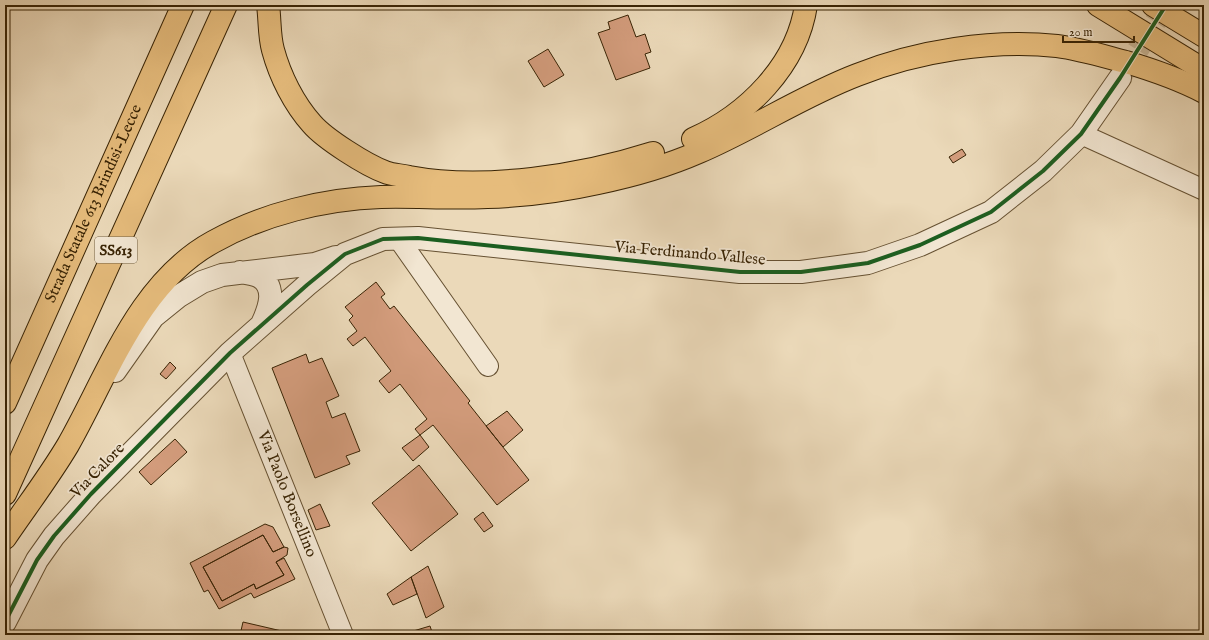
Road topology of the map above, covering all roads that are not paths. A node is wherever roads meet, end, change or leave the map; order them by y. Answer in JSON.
{"nodes":[{"id":1,"x":184,"y":5,"type":"edge"},
{"id":2,"x":226,"y":5,"type":"edge"},
{"id":3,"x":268,"y":5,"type":"edge"},
{"id":4,"x":806,"y":5,"type":"edge"},
{"id":5,"x":1098,"y":5,"type":"edge"},
{"id":6,"x":1153,"y":5,"type":"edge"},
{"id":7,"x":1204,"y":36,"type":"edge"},
{"id":8,"x":1204,"y":70,"type":"edge"},
{"id":9,"x":1120,"y":78,"type":"tunnel mouth"},
{"id":10,"x":1204,"y":92,"type":"edge"},
{"id":11,"x":1081,"y":134,"type":"junction"},
{"id":12,"x":1204,"y":190,"type":"edge"},
{"id":13,"x":398,"y":238,"type":"junction"},
{"id":14,"x":345,"y":254,"type":"junction"},
{"id":15,"x":239,"y":272,"type":"junction"},
{"id":16,"x":262,"y":324,"type":"junction"},
{"id":17,"x":230,"y":353,"type":"junction"},
{"id":18,"x":488,"y":366,"type":"dead end"},
{"id":19,"x":5,"y":403,"type":"edge"},
{"id":20,"x":87,"y":409,"type":"junction"},
{"id":21,"x":5,"y":494,"type":"edge"},
{"id":22,"x":5,"y":538,"type":"edge"},
{"id":23,"x":5,"y":622,"type":"edge"},
{"id":24,"x":343,"y":635,"type":"edge"}],
"edges":[{"from":1,"to":19,"type":"highway","name":"Strada Statale 613 Brindisi-Lecce","number":"SS613"},
{"from":2,"to":21,"type":"highway","number":"SS613"},
{"from":3,"to":4,"type":"highway"},
{"from":5,"to":8,"type":"highway"},
{"from":6,"to":7,"type":"highway"},
{"from":9,"to":11,"type":"street","name":"Via Ferdinando Vallese"},
{"from":10,"to":20,"type":"highway"},
{"from":11,"to":12,"type":"street"},
{"from":11,"to":13,"type":"street","name":"Via Ferdinando Vallese"},
{"from":13,"to":14,"type":"street","name":"Via Ferdinando Vallese"},
{"from":13,"to":18,"type":"street"},
{"from":14,"to":15,"type":"street"},
{"from":14,"to":16,"type":"street","name":"Via Ferdinando Vallese"},
{"from":15,"to":16,"type":"street"},
{"from":15,"to":20,"type":"street"},
{"from":16,"to":17,"type":"street","name":"Via Ferdinando Vallese"},
{"from":17,"to":23,"type":"street","name":"Via Calore"},
{"from":17,"to":24,"type":"street","name":"Via Paolo Borsellino"},
{"from":20,"to":22,"type":"highway"}]}
